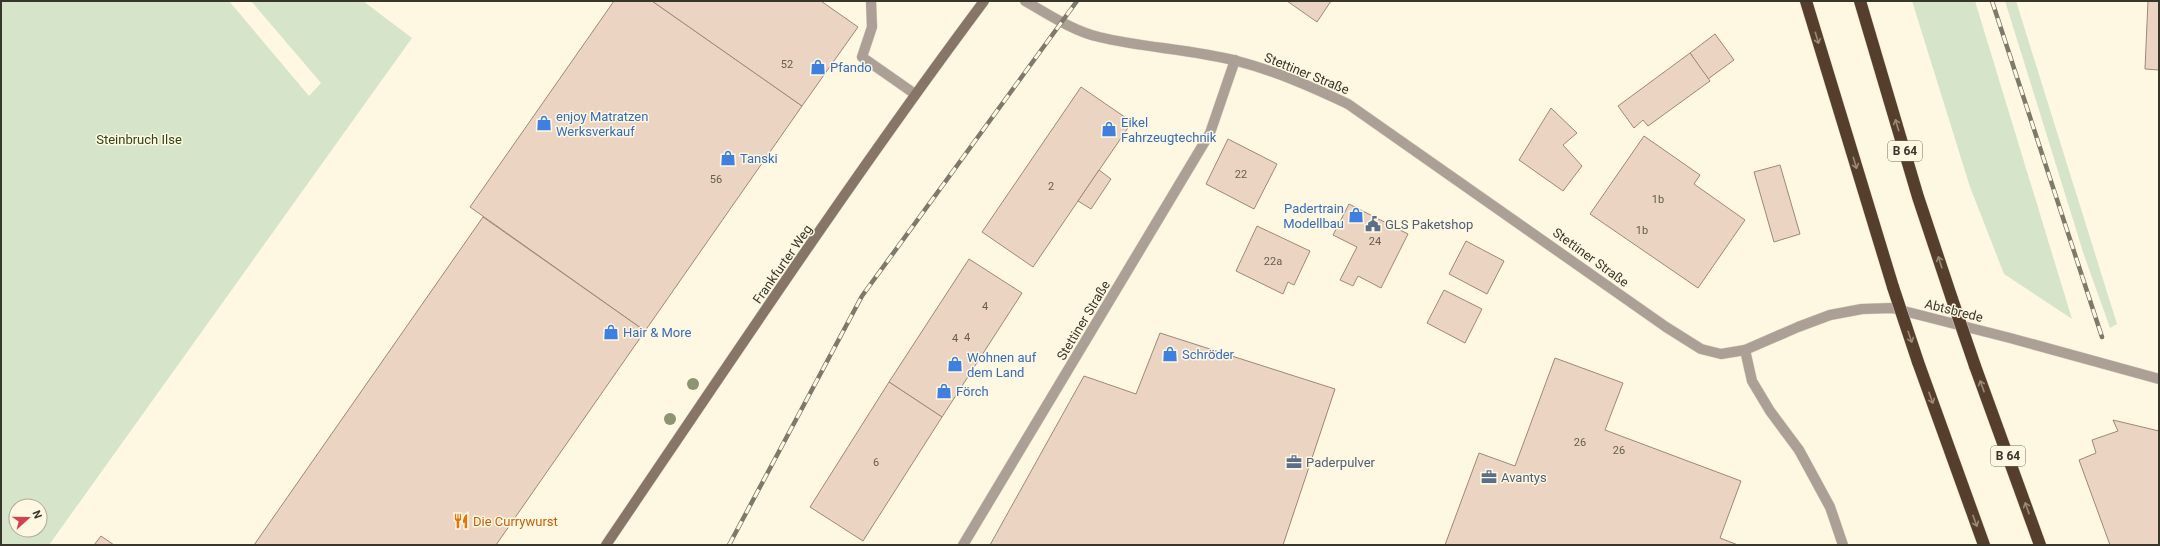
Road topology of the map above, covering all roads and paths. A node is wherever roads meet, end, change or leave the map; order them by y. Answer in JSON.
{"nodes":[{"id":1,"x":871,"y":1,"type":"edge"},
{"id":2,"x":984,"y":1,"type":"edge"},
{"id":3,"x":1025,"y":1,"type":"edge"},
{"id":4,"x":1806,"y":1,"type":"edge"},
{"id":5,"x":1860,"y":1,"type":"edge"},
{"id":6,"x":1235,"y":60,"type":"junction"},
{"id":7,"x":915,"y":94,"type":"junction"},
{"id":8,"x":1745,"y":350,"type":"junction"},
{"id":9,"x":2159,"y":379,"type":"edge"},
{"id":10,"x":606,"y":545,"type":"edge"},
{"id":11,"x":963,"y":545,"type":"edge"},
{"id":12,"x":1843,"y":545,"type":"edge"},
{"id":13,"x":1984,"y":545,"type":"edge"},
{"id":14,"x":2040,"y":545,"type":"edge"}],
"edges":[{"from":1,"to":7,"type":"street"},
{"from":2,"to":7,"type":"main road","name":"Frankfurter Weg"},
{"from":3,"to":6,"type":"street","name":"Stettiner Straße"},
{"from":4,"to":13,"type":"highway","one_way":true,"bridge":true},
{"from":14,"to":5,"type":"highway","number":"B 64","one_way":true,"bridge":true},
{"from":6,"to":8,"type":"street","name":"Stettiner Straße"},
{"from":6,"to":11,"type":"street","name":"Stettiner Straße"},
{"from":7,"to":10,"type":"main road","name":"Frankfurter Weg"},
{"from":8,"to":9,"type":"street","name":"Abtsbrede"},
{"from":8,"to":12,"type":"street"}]}
